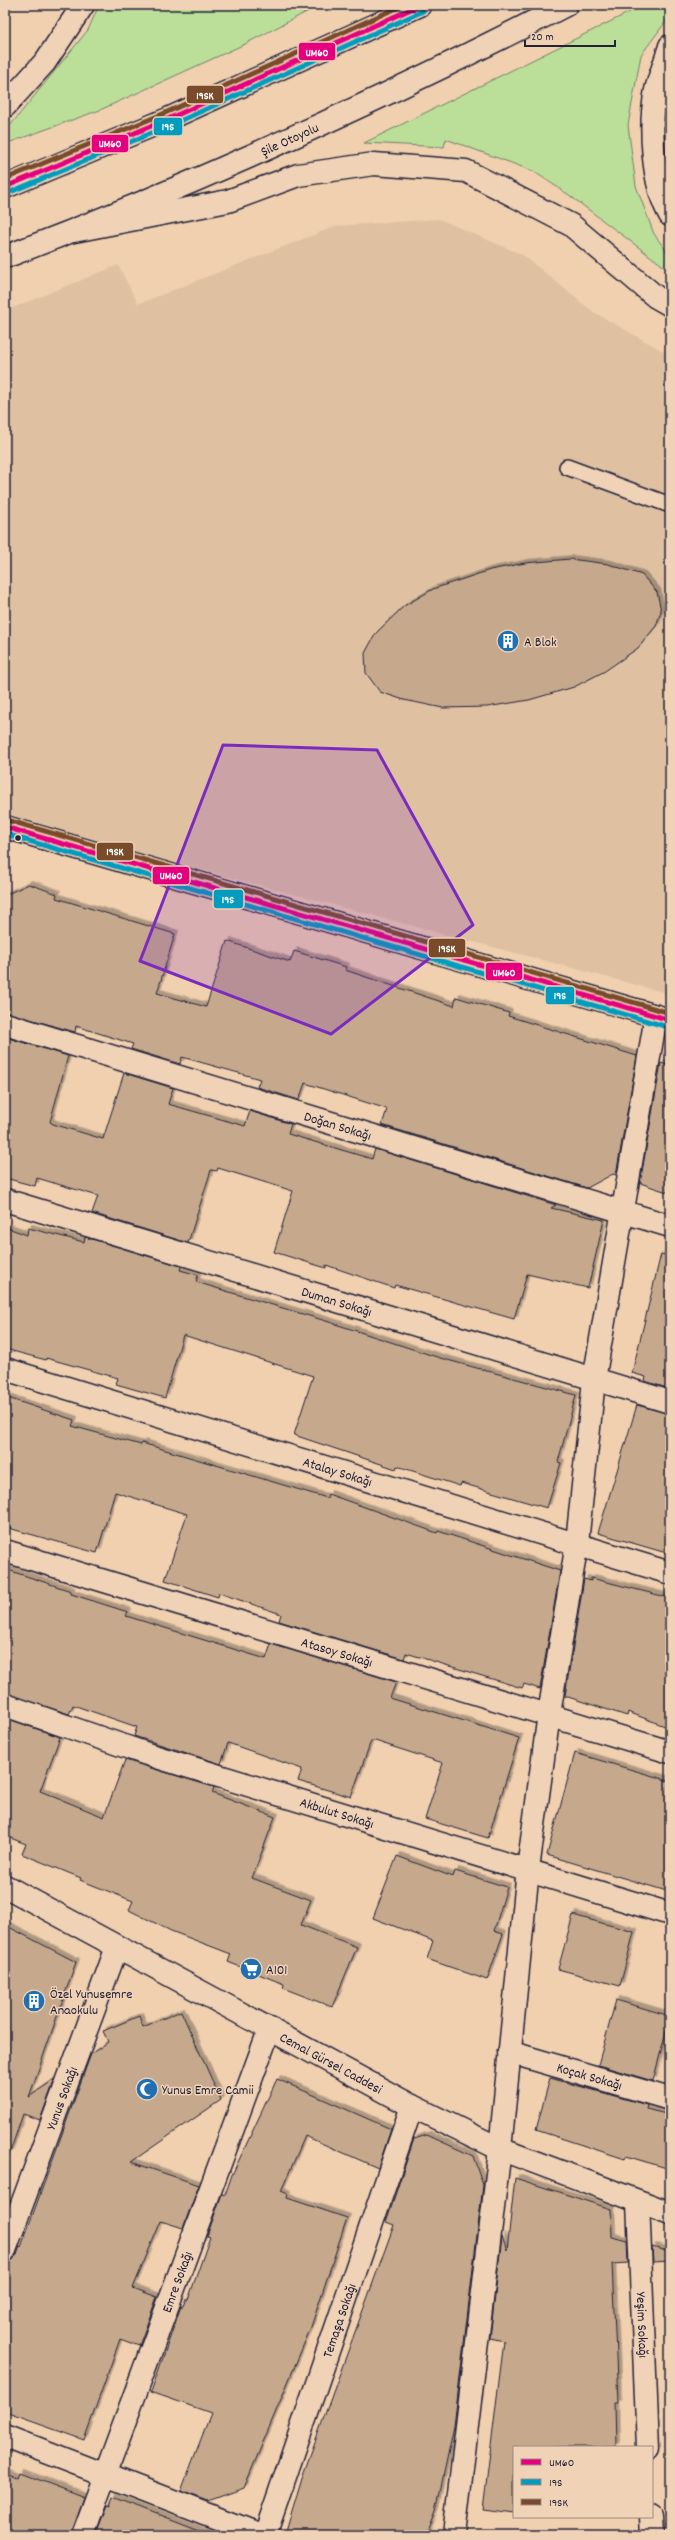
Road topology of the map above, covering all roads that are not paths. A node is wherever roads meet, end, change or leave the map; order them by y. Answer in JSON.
{"nodes":[{"id":1,"x":83,"y":5,"type":"edge"},
{"id":2,"x":420,"y":5,"type":"edge"},
{"id":3,"x":566,"y":5,"type":"edge"},
{"id":4,"x":670,"y":46,"type":"edge"},
{"id":5,"x":5,"y":106,"type":"edge"},
{"id":6,"x":5,"y":187,"type":"edge"},
{"id":7,"x":670,"y":215,"type":"edge"},
{"id":8,"x":74,"y":231,"type":"junction"},
{"id":9,"x":5,"y":257,"type":"edge"},
{"id":10,"x":670,"y":305,"type":"edge"},
{"id":11,"x":567,"y":467,"type":"dead end"},
{"id":12,"x":670,"y":505,"type":"edge"},
{"id":13,"x":5,"y":827,"type":"edge"},
{"id":14,"x":663,"y":1018,"type":"edge"},
{"id":15,"x":5,"y":1024,"type":"edge"},
{"id":16,"x":5,"y":1200,"type":"edge"},
{"id":17,"x":623,"y":1213,"type":"junction"},
{"id":18,"x":670,"y":1226,"type":"edge"},
{"id":19,"x":5,"y":1369,"type":"edge"},
{"id":20,"x":594,"y":1380,"type":"junction"},
{"id":21,"x":670,"y":1402,"type":"edge"},
{"id":22,"x":577,"y":1543,"type":"junction"},
{"id":23,"x":5,"y":1551,"type":"edge"},
{"id":24,"x":670,"y":1573,"type":"edge"},
{"id":25,"x":5,"y":1705,"type":"edge"},
{"id":26,"x":549,"y":1714,"type":"junction"},
{"id":27,"x":670,"y":1752,"type":"edge"},
{"id":28,"x":528,"y":1869,"type":"junction"},
{"id":29,"x":5,"y":1886,"type":"edge"},
{"id":30,"x":670,"y":1914,"type":"edge"},
{"id":31,"x":117,"y":1947,"type":"junction"},
{"id":32,"x":270,"y":2028,"type":"junction"},
{"id":33,"x":508,"y":2052,"type":"junction"},
{"id":34,"x":670,"y":2099,"type":"edge"},
{"id":35,"x":412,"y":2106,"type":"junction"},
{"id":36,"x":500,"y":2149,"type":"junction"},
{"id":37,"x":638,"y":2202,"type":"junction"},
{"id":38,"x":670,"y":2213,"type":"edge"},
{"id":39,"x":5,"y":2250,"type":"edge"},
{"id":40,"x":5,"y":2436,"type":"edge"},
{"id":41,"x":648,"y":2446,"type":"edge"},
{"id":42,"x":105,"y":2475,"type":"junction"},
{"id":43,"x":651,"y":2518,"type":"edge"},
{"id":44,"x":83,"y":2535,"type":"edge"},
{"id":45,"x":261,"y":2535,"type":"edge"},
{"id":46,"x":265,"y":2535,"type":"edge"},
{"id":47,"x":454,"y":2535,"type":"edge"},
{"id":48,"x":652,"y":2535,"type":"edge"}],
"edges":[{"from":1,"to":5,"type":"main road"},
{"from":2,"to":6,"type":"main road"},
{"from":3,"to":8,"type":"main road","name":"Şile Otoyolu"},
{"from":4,"to":7,"type":"main road"},
{"from":8,"to":9,"type":"main road","name":"Şile Otoyolu"},
{"from":8,"to":10,"type":"main road"},
{"from":11,"to":12,"type":"lane"},
{"from":13,"to":14,"type":"main road"},
{"from":14,"to":17,"type":"main road"},
{"from":15,"to":17,"type":"main road","name":"Doğan Sokağı"},
{"from":16,"to":20,"type":"main road","name":"Duman Sokağı"},
{"from":17,"to":18,"type":"main road","name":"Doğan Sokağı"},
{"from":17,"to":20,"type":"main road"},
{"from":19,"to":22,"type":"main road","name":"Atalay Sokağı"},
{"from":20,"to":21,"type":"main road","name":"Duman Sokağı"},
{"from":20,"to":22,"type":"main road"},
{"from":22,"to":24,"type":"main road","name":"Atalay Sokağı"},
{"from":22,"to":26,"type":"main road"},
{"from":23,"to":26,"type":"main road","name":"Atasoy Sokağı"},
{"from":25,"to":28,"type":"main road","name":"Akbulut Sokağı"},
{"from":26,"to":27,"type":"main road","name":"Atasoy Sokağı"},
{"from":26,"to":28,"type":"main road"},
{"from":28,"to":30,"type":"main road","name":"Akbulut Sokağı"},
{"from":28,"to":33,"type":"main road"},
{"from":29,"to":31,"type":"main road","name":"Cemal Gürsel Caddesi"},
{"from":31,"to":32,"type":"main road","name":"Cemal Gürsel Caddesi"},
{"from":31,"to":39,"type":"main road","name":"Yunus Sokağı"},
{"from":32,"to":35,"type":"main road","name":"Cemal Gürsel Caddesi"},
{"from":32,"to":42,"type":"main road","name":"Emre Sokağı"},
{"from":33,"to":34,"type":"main road","name":"Koçak Sokağı"},
{"from":33,"to":36,"type":"main road"},
{"from":35,"to":36,"type":"main road","name":"Cemal Gürsel Caddesi"},
{"from":35,"to":46,"type":"main road","name":"Temaşa Sokağı"},
{"from":36,"to":37,"type":"main road","name":"Cemal Gürsel Caddesi"},
{"from":36,"to":47,"type":"main road"},
{"from":37,"to":38,"type":"main road","name":"Cemal Gürsel Caddesi"},
{"from":37,"to":41,"type":"main road","name":"Yeşim Sokağı"},
{"from":40,"to":42,"type":"main road"},
{"from":42,"to":44,"type":"main road","name":"Emre Sokağı"},
{"from":42,"to":45,"type":"main road"},
{"from":43,"to":48,"type":"main road"}]}
